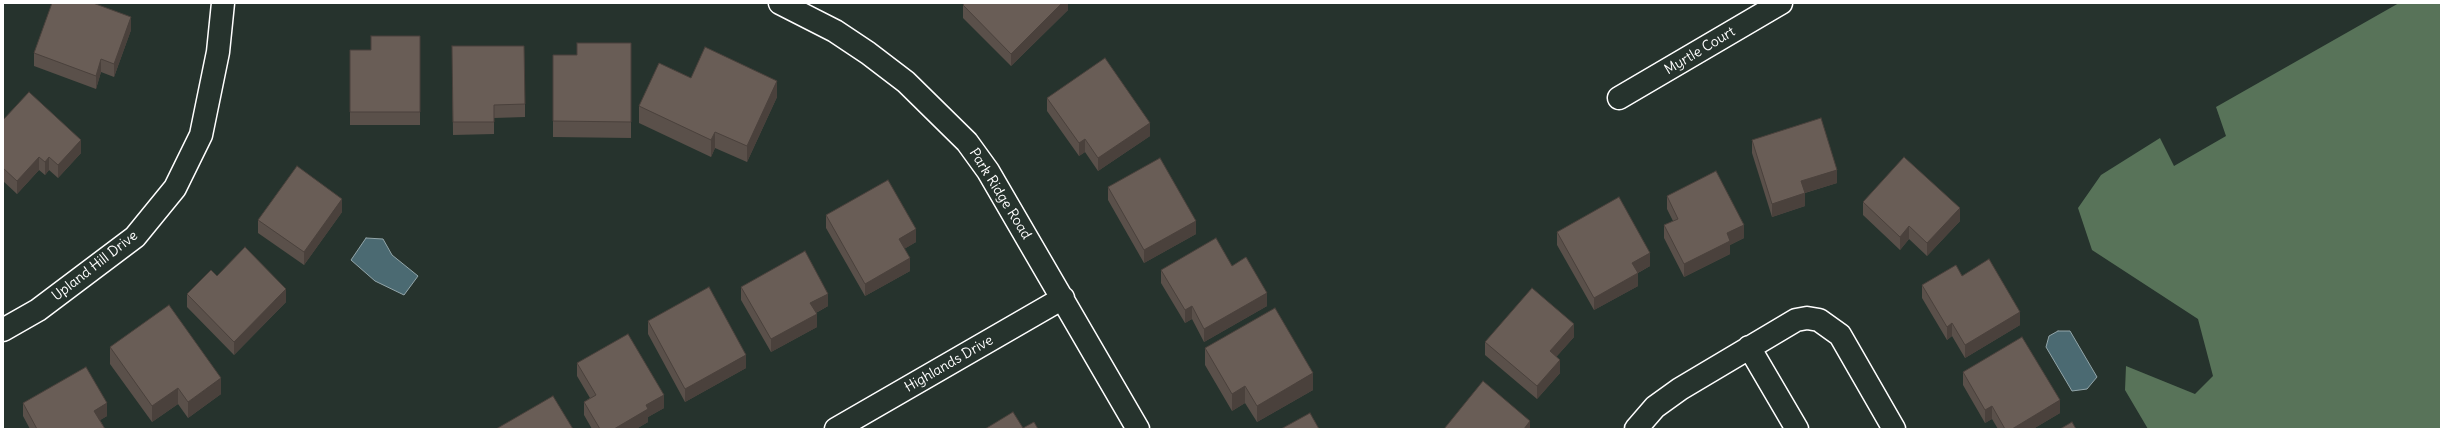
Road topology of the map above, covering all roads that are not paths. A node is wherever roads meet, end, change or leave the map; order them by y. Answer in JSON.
{"nodes":[{"id":1,"x":223,"y":3,"type":"edge"},
{"id":2,"x":780,"y":3,"type":"edge"},
{"id":3,"x":1780,"y":3,"type":"edge"},
{"id":4,"x":1619,"y":98,"type":"dead end"},
{"id":5,"x":1063,"y":298,"type":"junction"},
{"id":6,"x":3,"y":330,"type":"edge"},
{"id":7,"x":1749,"y":347,"type":"junction"},
{"id":8,"x":836,"y":429,"type":"edge"},
{"id":9,"x":1138,"y":429,"type":"edge"},
{"id":10,"x":1636,"y":429,"type":"edge"},
{"id":11,"x":1797,"y":429,"type":"edge"},
{"id":12,"x":1894,"y":429,"type":"edge"}],
"edges":[{"from":1,"to":6,"type":"street","name":"Upland Hill Drive"},
{"from":2,"to":5,"type":"street","name":"Park Ridge Road"},
{"from":3,"to":4,"type":"street","name":"Myrtle Court"},
{"from":5,"to":8,"type":"street","name":"Highlands Drive"},
{"from":5,"to":9,"type":"street","name":"Park Ridge Road"},
{"from":7,"to":10,"type":"street"},
{"from":7,"to":11,"type":"street"},
{"from":7,"to":12,"type":"street"}]}
